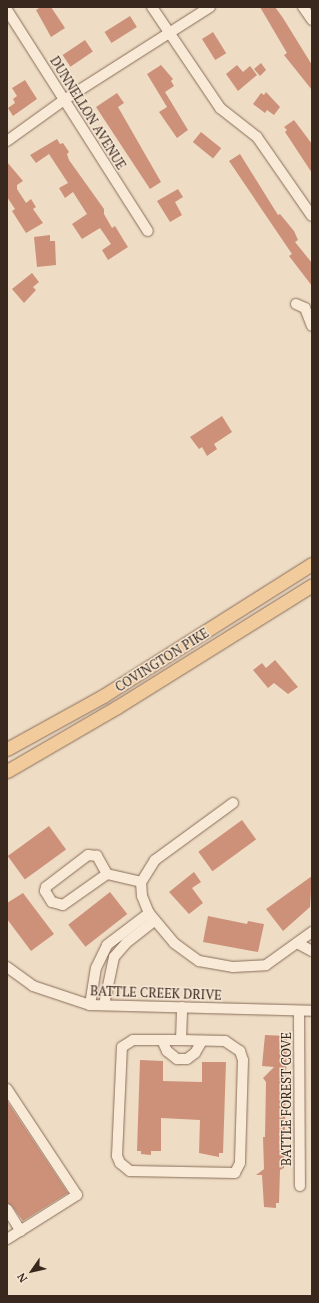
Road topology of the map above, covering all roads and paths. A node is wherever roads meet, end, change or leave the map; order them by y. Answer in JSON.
{"nodes":[{"id":1,"x":152,"y":7,"type":"edge"},
{"id":2,"x":210,"y":7,"type":"edge"},
{"id":3,"x":303,"y":7,"type":"edge"},
{"id":4,"x":7,"y":10,"type":"edge"},
{"id":5,"x":312,"y":20,"type":"edge"},
{"id":6,"x":168,"y":33,"type":"junction"},
{"id":7,"x":64,"y":100,"type":"junction"},
{"id":8,"x":7,"y":141,"type":"edge"},
{"id":9,"x":312,"y":216,"type":"edge"},
{"id":10,"x":148,"y":231,"type":"dead end"},
{"id":11,"x":296,"y":304,"type":"dead end"},
{"id":12,"x":312,"y":326,"type":"edge"},
{"id":13,"x":312,"y":564,"type":"edge"},
{"id":14,"x":312,"y":585,"type":"edge"},
{"id":15,"x":134,"y":678,"type":"junction"},
{"id":16,"x":143,"y":692,"type":"junction"},
{"id":17,"x":7,"y":749,"type":"edge"},
{"id":18,"x":7,"y":771,"type":"edge"},
{"id":19,"x":233,"y":803,"type":"dead end"},
{"id":20,"x":107,"y":874,"type":"junction"},
{"id":21,"x":140,"y":882,"type":"junction"},
{"id":22,"x":152,"y":917,"type":"junction"},
{"id":23,"x":312,"y":932,"type":"edge"},
{"id":24,"x":297,"y":943,"type":"junction"},
{"id":25,"x":312,"y":951,"type":"edge"},
{"id":26,"x":7,"y":968,"type":"edge"},
{"id":27,"x":90,"y":1005,"type":"junction"},
{"id":28,"x":104,"y":1005,"type":"junction"},
{"id":29,"x":182,"y":1007,"type":"junction"},
{"id":30,"x":299,"y":1011,"type":"junction"},
{"id":31,"x":312,"y":1011,"type":"edge"},
{"id":32,"x":162,"y":1040,"type":"junction"},
{"id":33,"x":181,"y":1040,"type":"junction"},
{"id":34,"x":202,"y":1041,"type":"junction"},
{"id":35,"x":7,"y":1088,"type":"edge"},
{"id":36,"x":300,"y":1186,"type":"dead end"},
{"id":37,"x":7,"y":1209,"type":"edge"},
{"id":38,"x":21,"y":1231,"type":"junction"},
{"id":39,"x":7,"y":1239,"type":"edge"}],
"edges":[{"from":1,"to":6,"type":"street"},
{"from":2,"to":6,"type":"street"},
{"from":3,"to":5,"type":"street"},
{"from":4,"to":7,"type":"street","name":"DUNNELLON AVENUE"},
{"from":6,"to":7,"type":"street"},
{"from":6,"to":9,"type":"street"},
{"from":7,"to":8,"type":"street"},
{"from":7,"to":10,"type":"street","name":"DUNNELLON AVENUE"},
{"from":11,"to":12,"type":"street"},
{"from":13,"to":15,"type":"main road","name":"COVINGTON PIKE"},
{"from":14,"to":16,"type":"main road","name":"COVINGTON PIKE"},
{"from":15,"to":16,"type":"street"},
{"from":15,"to":17,"type":"main road","name":"COVINGTON PIKE"},
{"from":16,"to":18,"type":"main road","name":"COVINGTON PIKE"},
{"from":19,"to":21,"type":"street"},
{"from":20,"to":20,"type":"street"},
{"from":20,"to":21,"type":"street"},
{"from":21,"to":22,"type":"street"},
{"from":22,"to":24,"type":"street"},
{"from":22,"to":27,"type":"street"},
{"from":22,"to":28,"type":"street"},
{"from":23,"to":24,"type":"street"},
{"from":24,"to":25,"type":"street"},
{"from":26,"to":27,"type":"street","name":"BATTLE CREEK DRIVE"},
{"from":27,"to":28,"type":"street","name":"BATTLE CREEK DRIVE"},
{"from":28,"to":29,"type":"street","name":"BATTLE CREEK DRIVE"},
{"from":29,"to":30,"type":"street","name":"BATTLE CREEK DRIVE"},
{"from":29,"to":33,"type":"street"},
{"from":30,"to":31,"type":"street","name":"BATTLE CREEK DRIVE"},
{"from":30,"to":36,"type":"street","name":"BATTLE FOREST COVE"},
{"from":32,"to":33,"type":"street"},
{"from":32,"to":34,"type":"street"},
{"from":32,"to":34,"type":"street"},
{"from":33,"to":34,"type":"street"},
{"from":35,"to":38,"type":"street"},
{"from":37,"to":38,"type":"street"},
{"from":38,"to":39,"type":"street"}]}
